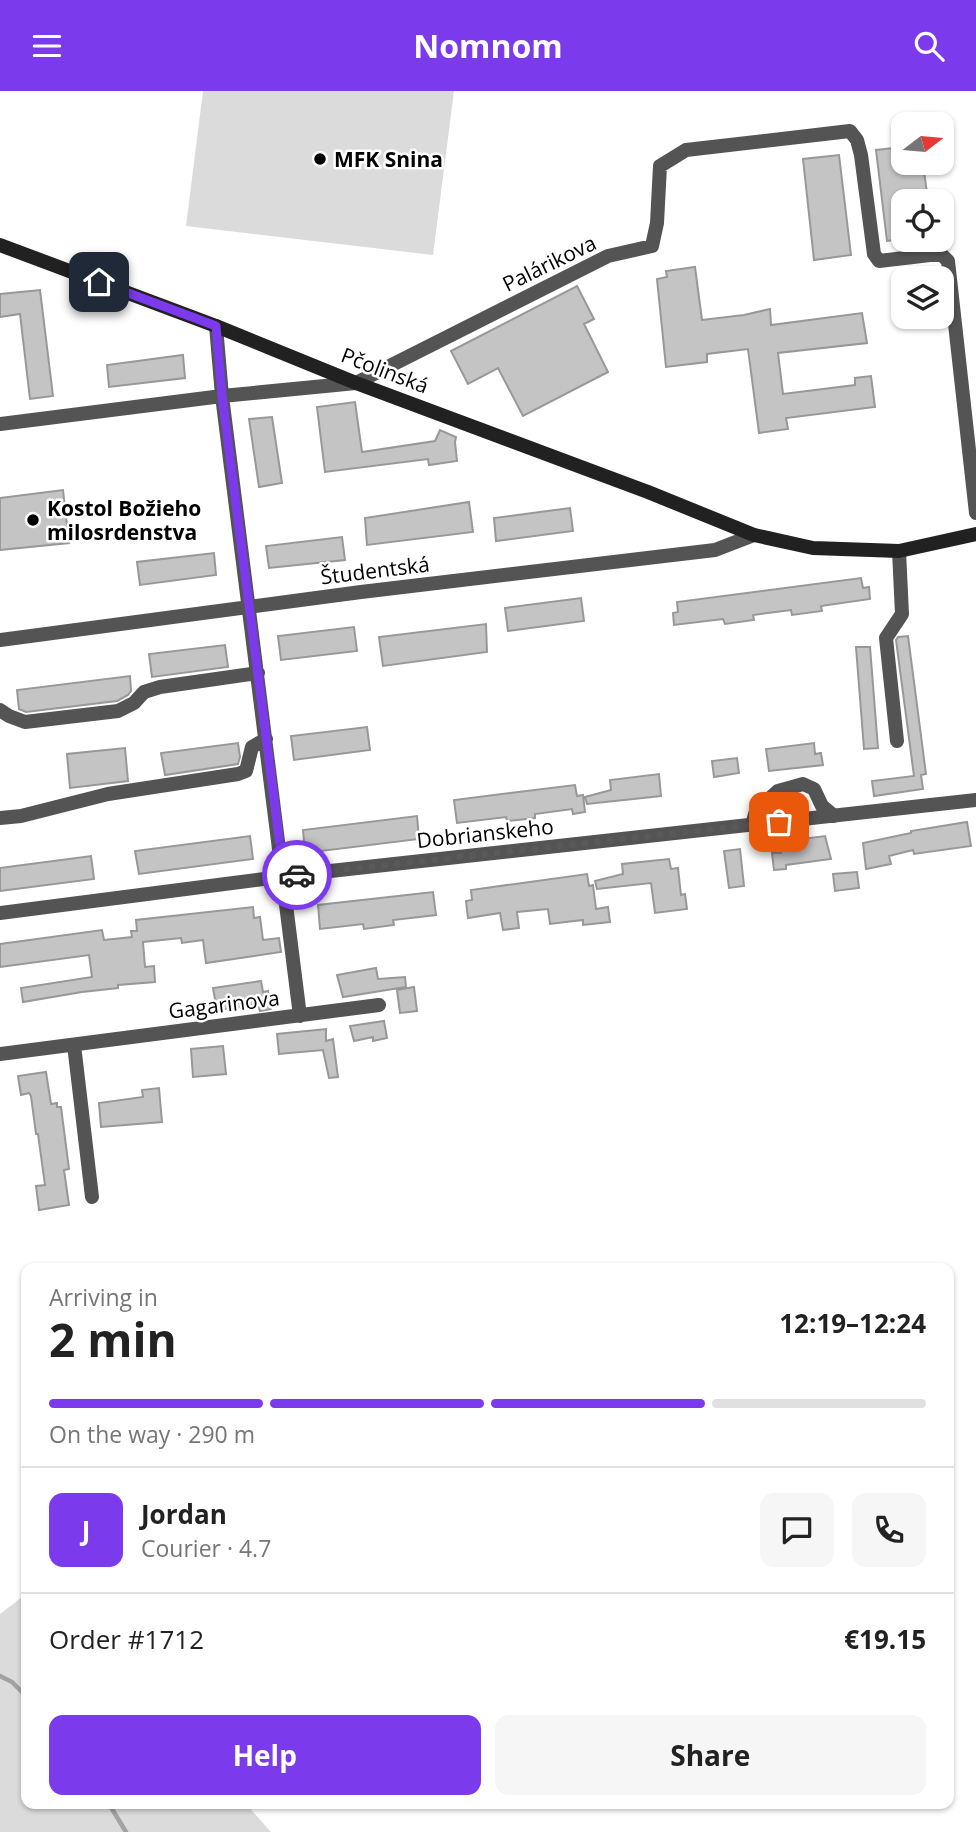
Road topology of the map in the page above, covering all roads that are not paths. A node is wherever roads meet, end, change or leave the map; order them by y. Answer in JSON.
{"nodes":[{"id":1,"x":0,"y":245,"type":"edge"},
{"id":2,"x":216,"y":326,"type":"junction"},
{"id":3,"x":356,"y":383,"type":"junction"},
{"id":4,"x":222,"y":396,"type":"junction"},
{"id":5,"x":0,"y":424,"type":"edge"},
{"id":6,"x":976,"y":513,"type":"edge"},
{"id":7,"x":976,"y":534,"type":"edge"},
{"id":8,"x":754,"y":535,"type":"junction"},
{"id":9,"x":899,"y":551,"type":"junction"},
{"id":10,"x":250,"y":608,"type":"junction"},
{"id":11,"x":0,"y":640,"type":"edge"},
{"id":12,"x":258,"y":673,"type":"junction"},
{"id":13,"x":0,"y":710,"type":"edge"},
{"id":14,"x":266,"y":739,"type":"junction"},
{"id":15,"x":897,"y":741,"type":"dead end"},
{"id":16,"x":976,"y":800,"type":"edge"},
{"id":17,"x":834,"y":816,"type":"junction"},
{"id":18,"x":0,"y":818,"type":"edge"},
{"id":19,"x":752,"y":825,"type":"junction"},
{"id":20,"x":284,"y":877,"type":"junction"},
{"id":21,"x":0,"y":913,"type":"edge"},
{"id":22,"x":379,"y":1005,"type":"dead end"},
{"id":23,"x":300,"y":1016,"type":"junction"},
{"id":24,"x":74,"y":1045,"type":"junction"},
{"id":25,"x":0,"y":1054,"type":"edge"},
{"id":26,"x":92,"y":1197,"type":"dead end"}],
"edges":[{"from":1,"to":2,"type":"main road","name":"Pčolinská"},
{"from":2,"to":3,"type":"main road","name":"Pčolinská"},
{"from":2,"to":4,"type":"street"},
{"from":3,"to":4,"type":"street","name":"Palárikova"},
{"from":3,"to":6,"type":"street","name":"Palárikova"},
{"from":3,"to":8,"type":"main road","name":"Pčolinská"},
{"from":4,"to":5,"type":"street","name":"Palárikova"},
{"from":4,"to":10,"type":"street"},
{"from":7,"to":9,"type":"main road","name":"Pčolinská"},
{"from":8,"to":9,"type":"main road","name":"Pčolinská"},
{"from":8,"to":10,"type":"street","name":"Študentská"},
{"from":9,"to":15,"type":"street"},
{"from":10,"to":11,"type":"street","name":"Študentská"},
{"from":10,"to":12,"type":"street"},
{"from":12,"to":13,"type":"street"},
{"from":12,"to":14,"type":"street"},
{"from":14,"to":18,"type":"street"},
{"from":14,"to":20,"type":"street"},
{"from":16,"to":17,"type":"street","name":"Dobrianskeho"},
{"from":17,"to":19,"type":"street","name":"Dobrianskeho"},
{"from":17,"to":19,"type":"street"},
{"from":19,"to":20,"type":"street","name":"Dobrianskeho"},
{"from":20,"to":21,"type":"street","name":"Dobrianskeho"},
{"from":20,"to":23,"type":"street"},
{"from":22,"to":23,"type":"street","name":"Gagarinova"},
{"from":23,"to":24,"type":"street","name":"Gagarinova"},
{"from":24,"to":25,"type":"street","name":"Gagarinova"},
{"from":24,"to":26,"type":"street"}]}
